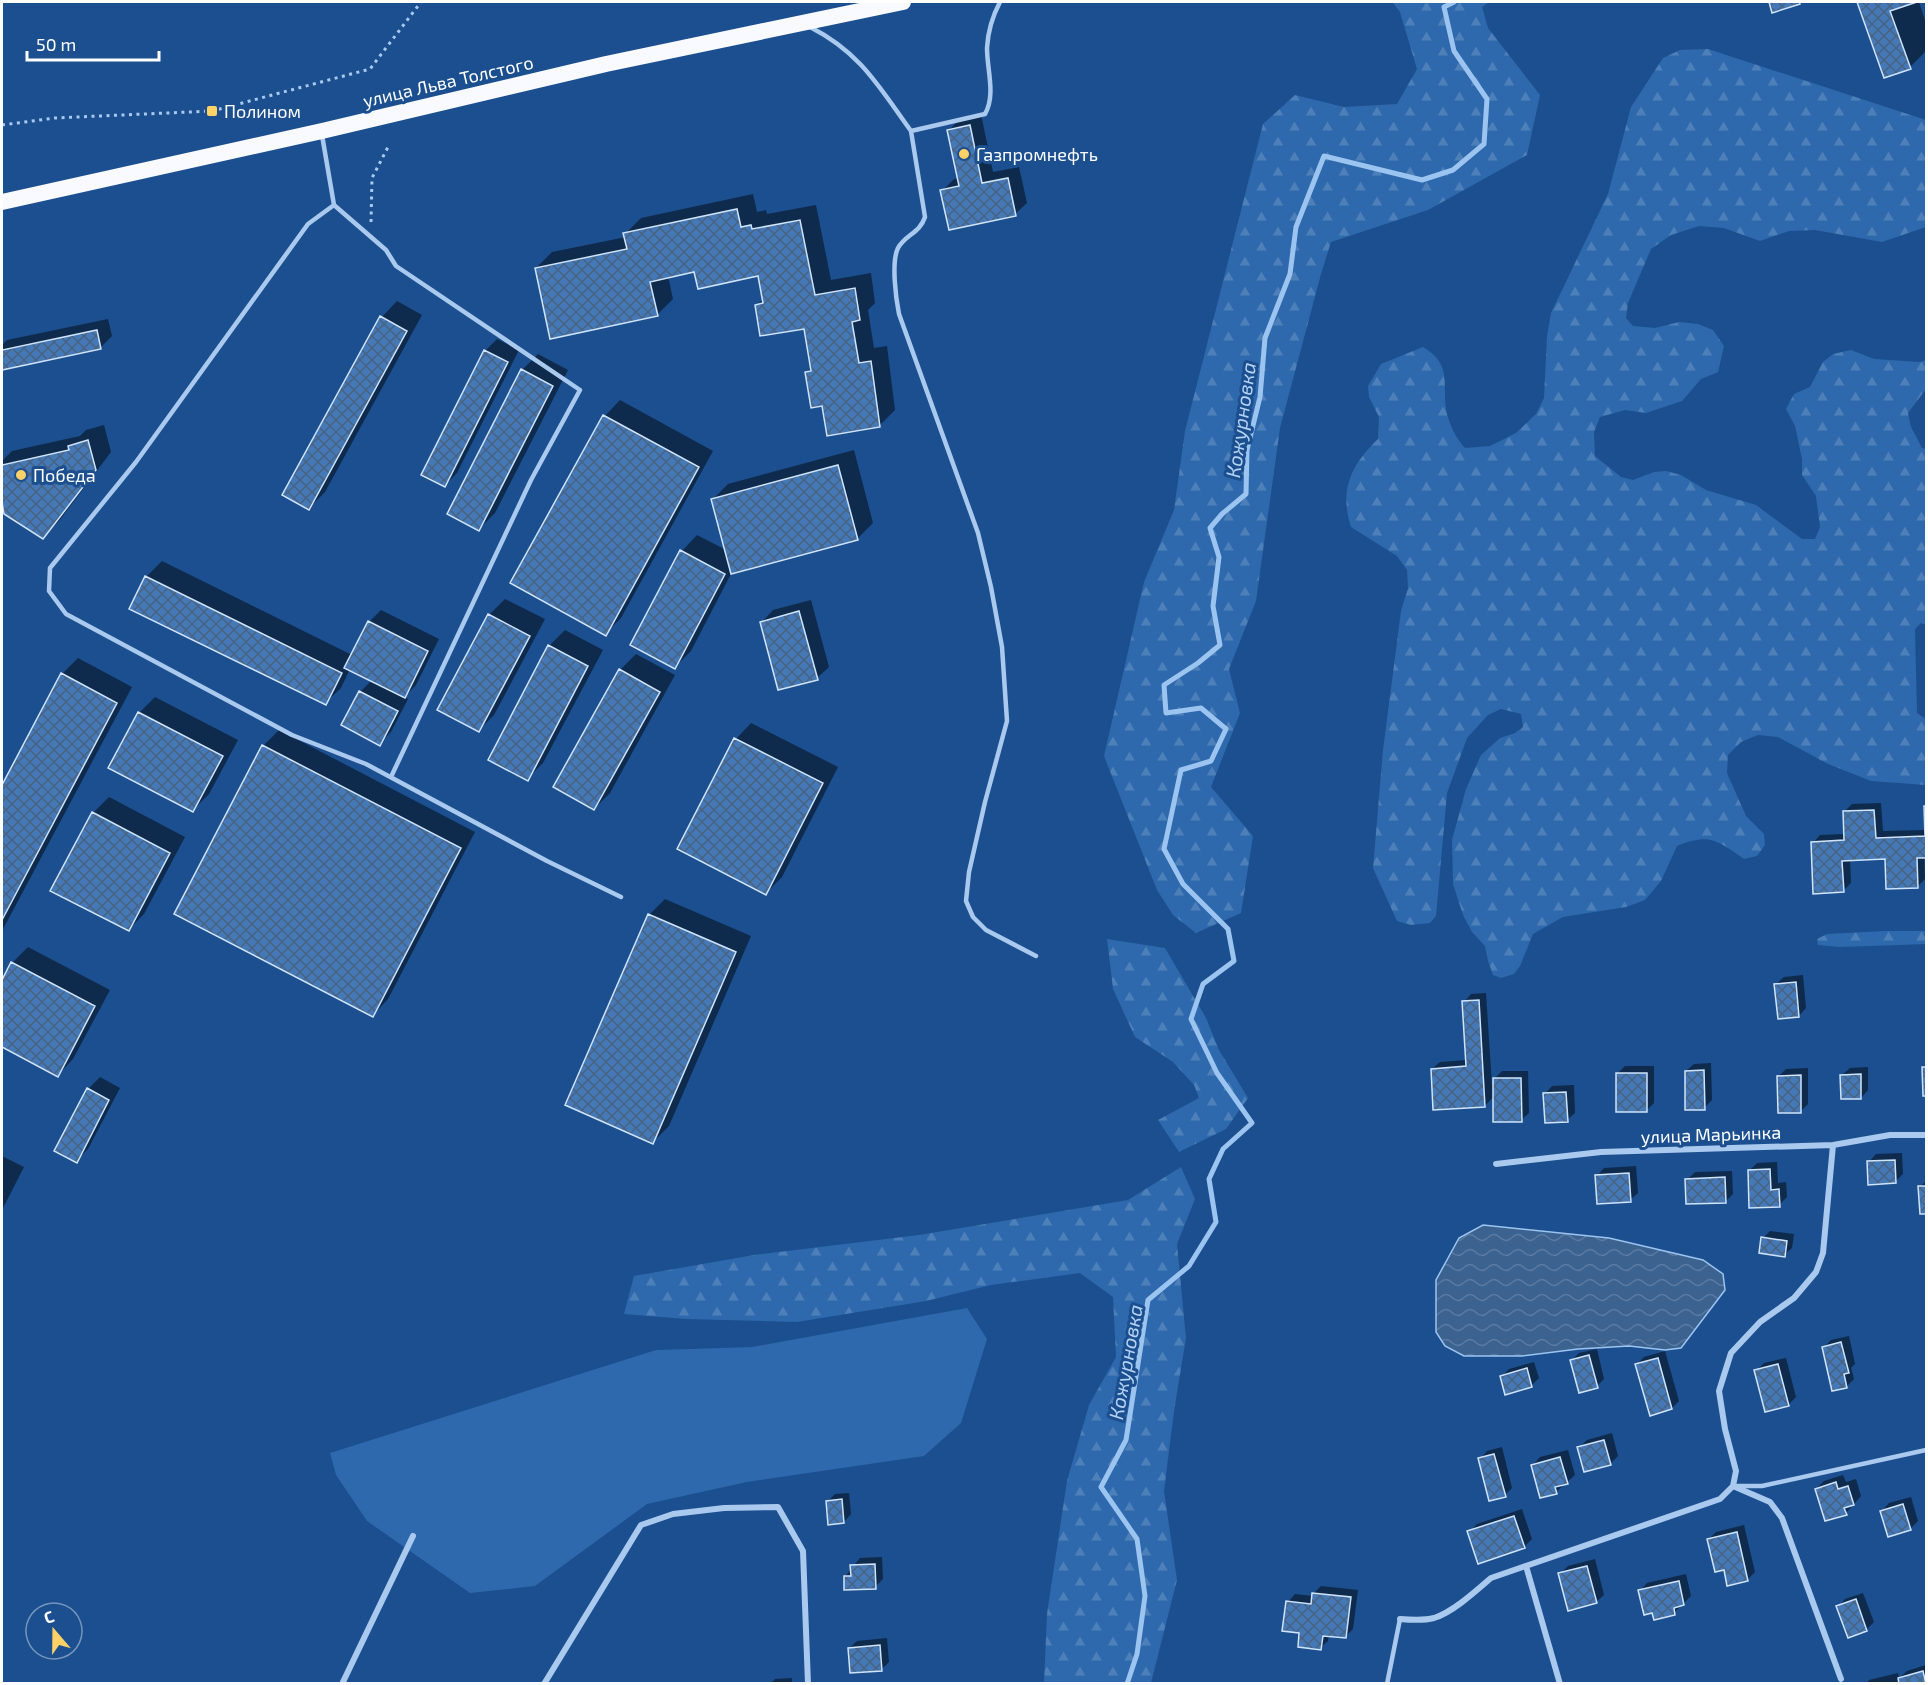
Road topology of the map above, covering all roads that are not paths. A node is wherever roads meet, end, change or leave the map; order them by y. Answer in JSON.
{"nodes":[{"id":1,"x":903,"y":2,"type":"edge"},
{"id":2,"x":1000,"y":2,"type":"edge"},
{"id":3,"x":802,"y":23,"type":"junction"},
{"id":4,"x":322,"y":131,"type":"junction"},
{"id":5,"x":911,"y":131,"type":"junction"},
{"id":6,"x":2,"y":202,"type":"edge"},
{"id":7,"x":334,"y":205,"type":"junction"},
{"id":8,"x":391,"y":777,"type":"junction"},
{"id":9,"x":621,"y":897,"type":"dead end"},
{"id":10,"x":1036,"y":956,"type":"dead end"},
{"id":11,"x":1926,"y":1135,"type":"edge"},
{"id":12,"x":1833,"y":1145,"type":"junction"},
{"id":13,"x":1496,"y":1164,"type":"dead end"},
{"id":14,"x":1926,"y":1450,"type":"edge"},
{"id":15,"x":1733,"y":1486,"type":"junction"},
{"id":16,"x":413,"y":1536,"type":"dead end"},
{"id":17,"x":1526,"y":1566,"type":"junction"},
{"id":18,"x":1400,"y":1619,"type":"joint"},
{"id":19,"x":1841,"y":1679,"type":"dead end"},
{"id":20,"x":342,"y":1683,"type":"edge"},
{"id":21,"x":544,"y":1683,"type":"edge"},
{"id":22,"x":808,"y":1683,"type":"edge"},
{"id":23,"x":1387,"y":1683,"type":"edge"},
{"id":24,"x":1560,"y":1683,"type":"edge"}],
"edges":[{"from":1,"to":3,"type":"highway","name":"улица Льва Толстого"},
{"from":2,"to":5,"type":"lane"},
{"from":3,"to":4,"type":"highway","name":"улица Льва Толстого"},
{"from":3,"to":5,"type":"lane"},
{"from":4,"to":6,"type":"highway","name":"улица Льва Толстого"},
{"from":4,"to":7,"type":"lane"},
{"from":5,"to":10,"type":"lane"},
{"from":7,"to":8,"type":"lane"},
{"from":7,"to":8,"type":"lane"},
{"from":8,"to":9,"type":"lane"},
{"from":11,"to":12,"type":"street","name":"улица Марьинка"},
{"from":12,"to":13,"type":"street","name":"улица Марьинка"},
{"from":12,"to":15,"type":"street"},
{"from":14,"to":15,"type":"lane"},
{"from":15,"to":17,"type":"street"},
{"from":15,"to":19,"type":"street"},
{"from":16,"to":20,"type":"street"},
{"from":17,"to":18,"type":"street"},
{"from":17,"to":24,"type":"street"},
{"from":18,"to":23,"type":"lane"},
{"from":21,"to":22,"type":"street"}]}
